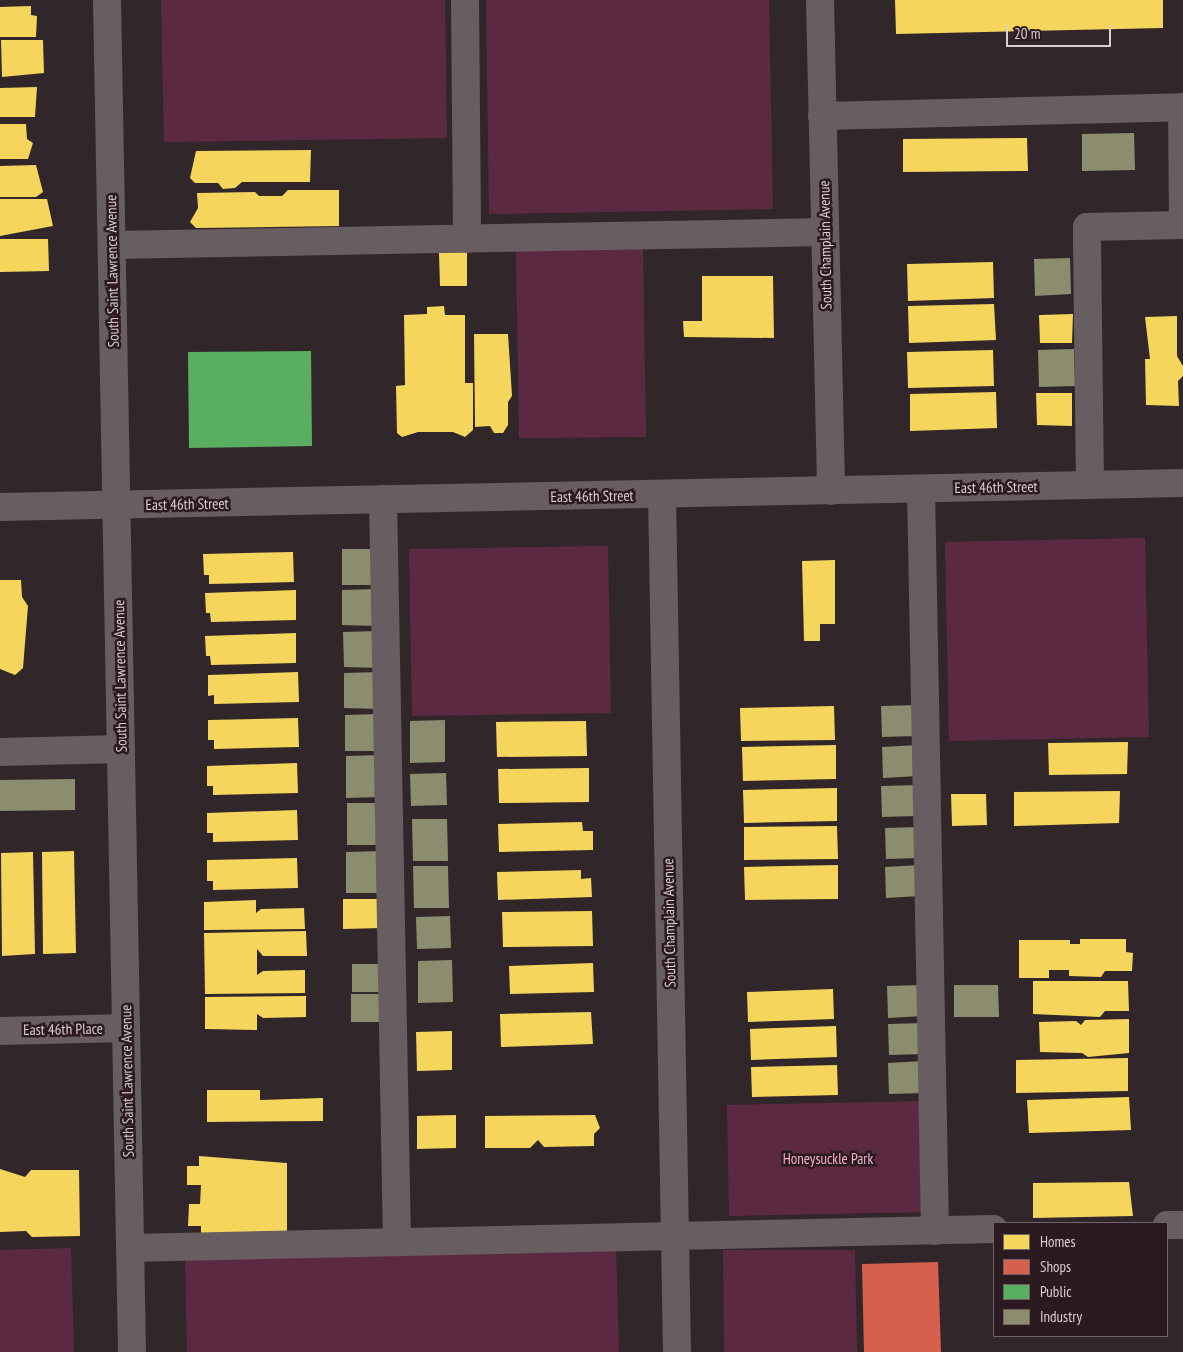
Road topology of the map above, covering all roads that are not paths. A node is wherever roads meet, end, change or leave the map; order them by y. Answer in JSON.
{"nodes":[{"id":1,"x":107,"y":0,"type":"edge"},
{"id":2,"x":465,"y":0,"type":"edge"},
{"id":3,"x":820,"y":0,"type":"edge"},
{"id":4,"x":1182,"y":107,"type":"edge"},
{"id":5,"x":822,"y":116,"type":"junction"},
{"id":6,"x":1183,"y":225,"type":"edge"},
{"id":7,"x":825,"y":232,"type":"junction"},
{"id":8,"x":467,"y":239,"type":"junction"},
{"id":9,"x":112,"y":245,"type":"junction"},
{"id":10,"x":1183,"y":483,"type":"edge"},
{"id":11,"x":1090,"y":485,"type":"junction"},
{"id":12,"x":921,"y":489,"type":"junction"},
{"id":13,"x":831,"y":491,"type":"junction"},
{"id":14,"x":662,"y":494,"type":"junction"},
{"id":15,"x":383,"y":499,"type":"junction"},
{"id":16,"x":116,"y":505,"type":"junction"},
{"id":17,"x":0,"y":507,"type":"edge"},
{"id":18,"x":121,"y":749,"type":"junction"},
{"id":19,"x":0,"y":752,"type":"edge"},
{"id":20,"x":126,"y":1028,"type":"junction"},
{"id":21,"x":0,"y":1031,"type":"edge"},
{"id":22,"x":1168,"y":1225,"type":"edge"},
{"id":23,"x":1183,"y":1225,"type":"edge"},
{"id":24,"x":993,"y":1229,"type":"edge"},
{"id":25,"x":935,"y":1231,"type":"junction"},
{"id":26,"x":675,"y":1236,"type":"junction"},
{"id":27,"x":397,"y":1242,"type":"junction"},
{"id":28,"x":130,"y":1248,"type":"junction"},
{"id":29,"x":132,"y":1352,"type":"edge"},
{"id":30,"x":677,"y":1352,"type":"edge"}],
"edges":[{"from":1,"to":9,"type":"street","name":"South Saint Lawrence Avenue"},
{"from":2,"to":8,"type":"street"},
{"from":3,"to":5,"type":"street","name":"South Champlain Avenue"},
{"from":4,"to":5,"type":"street"},
{"from":4,"to":6,"type":"street"},
{"from":5,"to":7,"type":"street","name":"South Champlain Avenue"},
{"from":6,"to":11,"type":"street"},
{"from":7,"to":8,"type":"street"},
{"from":7,"to":13,"type":"street","name":"South Champlain Avenue"},
{"from":8,"to":9,"type":"street"},
{"from":9,"to":16,"type":"street","name":"South Saint Lawrence Avenue"},
{"from":10,"to":11,"type":"street","name":"East 46th Street"},
{"from":11,"to":12,"type":"street","name":"East 46th Street"},
{"from":12,"to":13,"type":"street","name":"East 46th Street"},
{"from":12,"to":25,"type":"street"},
{"from":13,"to":14,"type":"street","name":"East 46th Street"},
{"from":14,"to":15,"type":"street","name":"East 46th Street"},
{"from":14,"to":26,"type":"street","name":"South Champlain Avenue"},
{"from":15,"to":16,"type":"street","name":"East 46th Street"},
{"from":15,"to":27,"type":"street"},
{"from":16,"to":17,"type":"street","name":"East 46th Street"},
{"from":16,"to":18,"type":"street","name":"South Saint Lawrence Avenue"},
{"from":18,"to":19,"type":"street"},
{"from":18,"to":20,"type":"street","name":"South Saint Lawrence Avenue"},
{"from":20,"to":21,"type":"street","name":"East 46th Place"},
{"from":20,"to":28,"type":"street","name":"South Saint Lawrence Avenue"},
{"from":22,"to":23,"type":"street"},
{"from":24,"to":25,"type":"street"},
{"from":25,"to":26,"type":"street"},
{"from":26,"to":27,"type":"street"},
{"from":26,"to":30,"type":"street","name":"South Champlain Avenue"},
{"from":27,"to":28,"type":"street"},
{"from":28,"to":29,"type":"street","name":"South Saint Lawrence Avenue"}]}
